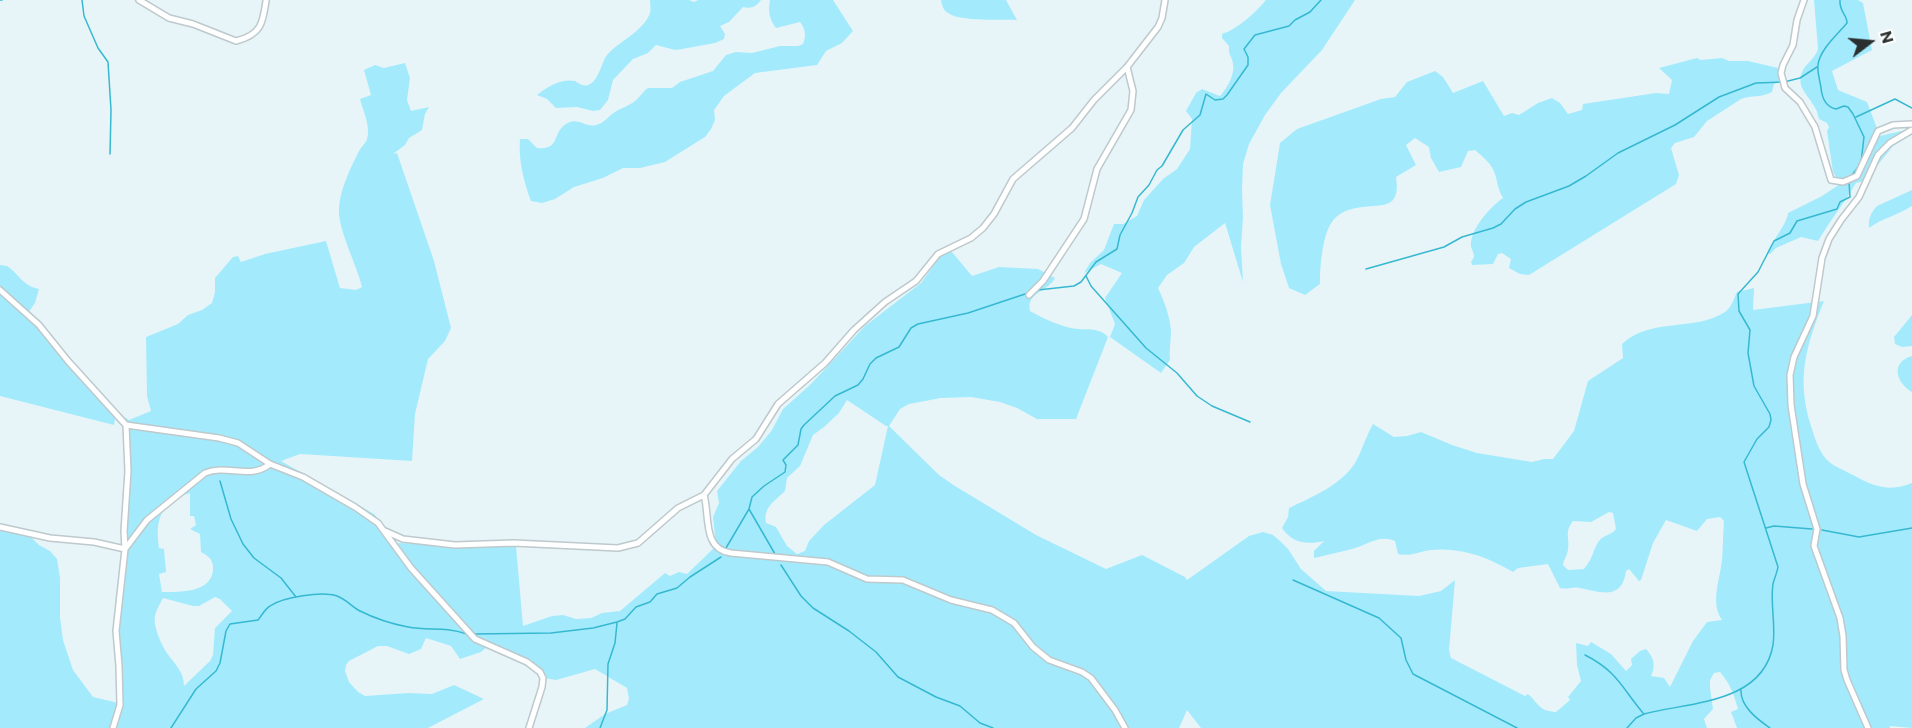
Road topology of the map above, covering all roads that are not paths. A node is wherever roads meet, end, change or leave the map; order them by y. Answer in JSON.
{"nodes":[{"id":1,"x":139,"y":0,"type":"edge"},
{"id":2,"x":1165,"y":0,"type":"edge"},
{"id":3,"x":1804,"y":0,"type":"edge"},
{"id":4,"x":266,"y":1,"type":"edge"},
{"id":5,"x":1128,"y":67,"type":"junction"},
{"id":6,"x":1912,"y":124,"type":"edge"},
{"id":7,"x":1912,"y":130,"type":"edge"},
{"id":8,"x":0,"y":290,"type":"edge"},
{"id":9,"x":1029,"y":295,"type":"dead end"},
{"id":10,"x":126,"y":425,"type":"junction"},
{"id":11,"x":270,"y":464,"type":"junction"},
{"id":12,"x":704,"y":495,"type":"junction"},
{"id":13,"x":0,"y":527,"type":"edge"},
{"id":14,"x":385,"y":531,"type":"junction"},
{"id":15,"x":125,"y":549,"type":"junction"},
{"id":16,"x":113,"y":728,"type":"edge"},
{"id":17,"x":529,"y":728,"type":"edge"},
{"id":18,"x":1125,"y":728,"type":"edge"},
{"id":19,"x":1868,"y":728,"type":"edge"}],
"edges":[{"from":1,"to":4,"type":"street"},
{"from":2,"to":5,"type":"street"},
{"from":3,"to":6,"type":"street"},
{"from":5,"to":9,"type":"street"},
{"from":5,"to":12,"type":"street"},
{"from":7,"to":19,"type":"street"},
{"from":8,"to":10,"type":"street"},
{"from":10,"to":11,"type":"street"},
{"from":10,"to":15,"type":"street"},
{"from":11,"to":14,"type":"street"},
{"from":11,"to":15,"type":"street"},
{"from":12,"to":14,"type":"street"},
{"from":12,"to":18,"type":"street"},
{"from":13,"to":15,"type":"street"},
{"from":14,"to":17,"type":"street"},
{"from":15,"to":16,"type":"street"}]}
